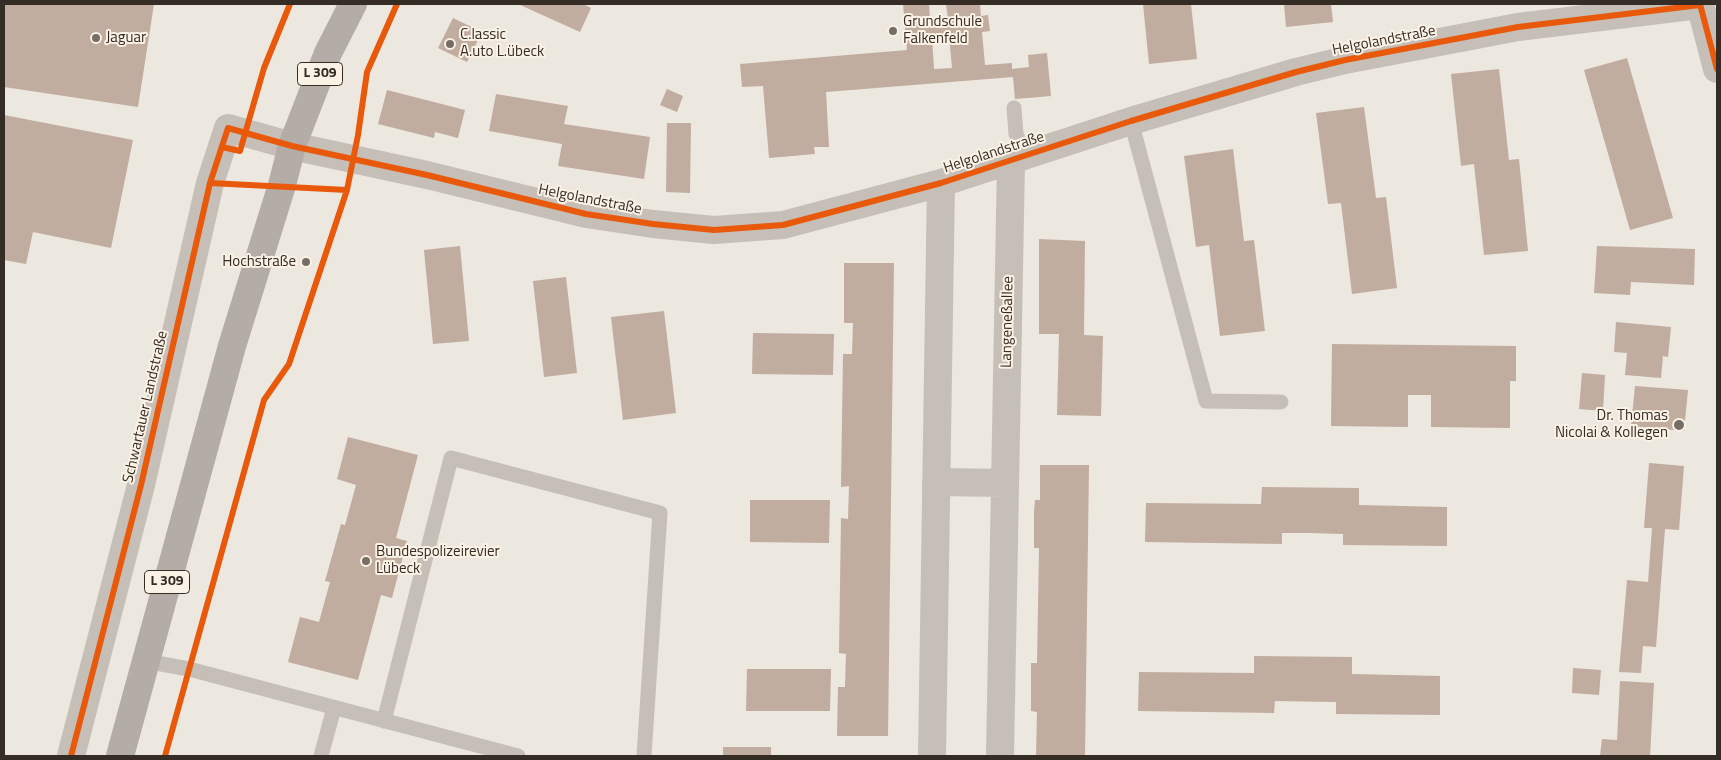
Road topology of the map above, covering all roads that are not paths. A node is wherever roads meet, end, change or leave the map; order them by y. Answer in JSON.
{"nodes":[{"id":1,"x":353,"y":4,"type":"edge"},
{"id":2,"x":1700,"y":4,"type":"edge"},
{"id":3,"x":1717,"y":69,"type":"edge"},
{"id":4,"x":1014,"y":108,"type":"dead end"},
{"id":5,"x":1131,"y":121,"type":"junction"},
{"id":6,"x":292,"y":146,"type":"junction"},
{"id":7,"x":1018,"y":159,"type":"junction"},
{"id":8,"x":941,"y":183,"type":"junction"},
{"id":9,"x":1281,"y":402,"type":"dead end"},
{"id":10,"x":936,"y":482,"type":"junction"},
{"id":11,"x":1005,"y":483,"type":"junction"},
{"id":12,"x":145,"y":661,"type":"junction"},
{"id":13,"x":334,"y":708,"type":"junction"},
{"id":14,"x":384,"y":721,"type":"junction"},
{"id":15,"x":71,"y":756,"type":"edge"},
{"id":16,"x":120,"y":756,"type":"edge"},
{"id":17,"x":321,"y":756,"type":"edge"},
{"id":18,"x":518,"y":756,"type":"edge"},
{"id":19,"x":644,"y":756,"type":"edge"},
{"id":20,"x":932,"y":756,"type":"edge"},
{"id":21,"x":1000,"y":756,"type":"edge"}],
"edges":[{"from":1,"to":6,"type":"main road","number":"L 309"},
{"from":2,"to":3,"type":"street"},
{"from":2,"to":5,"type":"street","name":"Helgolandstraße"},
{"from":4,"to":7,"type":"lane"},
{"from":5,"to":7,"type":"street","name":"Helgolandstraße"},
{"from":5,"to":9,"type":"lane"},
{"from":6,"to":8,"type":"street","name":"Helgolandstraße"},
{"from":6,"to":12,"type":"main road","number":"L 309"},
{"from":6,"to":15,"type":"street","name":"Schwartauer Landstraße"},
{"from":7,"to":8,"type":"street","name":"Helgolandstraße"},
{"from":7,"to":11,"type":"street","name":"Langeneßallee"},
{"from":8,"to":10,"type":"street"},
{"from":10,"to":11,"type":"street"},
{"from":10,"to":20,"type":"street"},
{"from":11,"to":21,"type":"street","name":"Langeneßallee"},
{"from":12,"to":13,"type":"lane"},
{"from":12,"to":16,"type":"main road","number":"L 309"},
{"from":13,"to":14,"type":"lane"},
{"from":13,"to":17,"type":"lane"},
{"from":14,"to":18,"type":"lane"},
{"from":14,"to":19,"type":"lane"}]}
